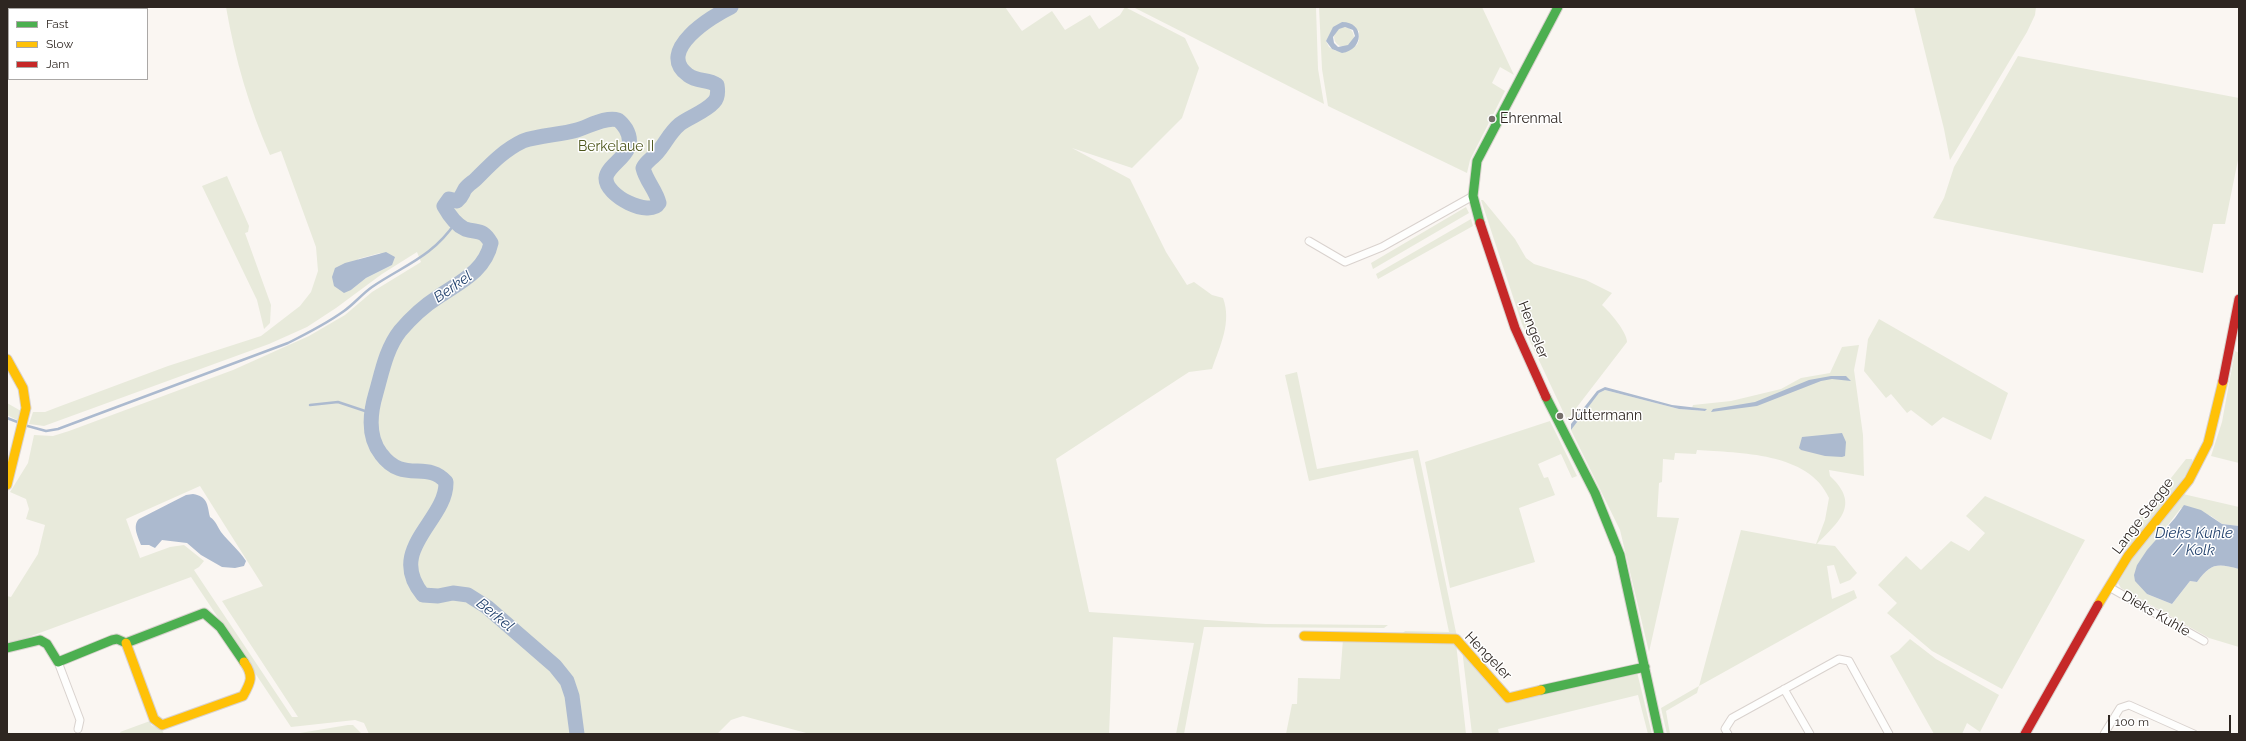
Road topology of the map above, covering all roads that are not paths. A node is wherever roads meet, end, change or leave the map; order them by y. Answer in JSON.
{"nodes":[{"id":1,"x":1558,"y":7,"type":"edge"},
{"id":2,"x":1473,"y":196,"type":"junction"},
{"id":3,"x":1309,"y":241,"type":"dead end"},
{"id":4,"x":2239,"y":299,"type":"edge"},
{"id":5,"x":7,"y":359,"type":"edge"},
{"id":6,"x":7,"y":485,"type":"edge"},
{"id":7,"x":2109,"y":588,"type":"junction"},
{"id":8,"x":1304,"y":636,"type":"dead end"},
{"id":9,"x":2204,"y":642,"type":"dead end"},
{"id":10,"x":126,"y":643,"type":"junction"},
{"id":11,"x":7,"y":648,"type":"edge"},
{"id":12,"x":58,"y":662,"type":"junction"},
{"id":13,"x":1645,"y":667,"type":"junction"},
{"id":14,"x":1784,"y":689,"type":"junction"},
{"id":15,"x":78,"y":729,"type":"dead end"},
{"id":16,"x":1659,"y":734,"type":"edge"},
{"id":17,"x":1728,"y":734,"type":"edge"},
{"id":18,"x":1810,"y":734,"type":"edge"},
{"id":19,"x":1889,"y":734,"type":"edge"},
{"id":20,"x":2026,"y":734,"type":"edge"},
{"id":21,"x":2104,"y":734,"type":"edge"},
{"id":22,"x":2194,"y":734,"type":"edge"}],
"edges":[{"from":1,"to":2,"type":"street","name":"Hengeler"},
{"from":2,"to":3,"type":"street"},
{"from":2,"to":13,"type":"street","name":"Hengeler"},
{"from":4,"to":7,"type":"street","name":"Lange Stegge"},
{"from":5,"to":6,"type":"street"},
{"from":7,"to":9,"type":"street","name":"Dieks Kuhle"},
{"from":7,"to":20,"type":"street","name":"Lange Stegge"},
{"from":8,"to":13,"type":"street","name":"Hengeler"},
{"from":10,"to":10,"type":"street"},
{"from":10,"to":12,"type":"street"},
{"from":11,"to":12,"type":"street"},
{"from":12,"to":15,"type":"street"},
{"from":13,"to":16,"type":"street","name":"Hengeler"},
{"from":14,"to":17,"type":"street"},
{"from":14,"to":18,"type":"street"},
{"from":14,"to":19,"type":"street"},
{"from":21,"to":22,"type":"street"}]}
